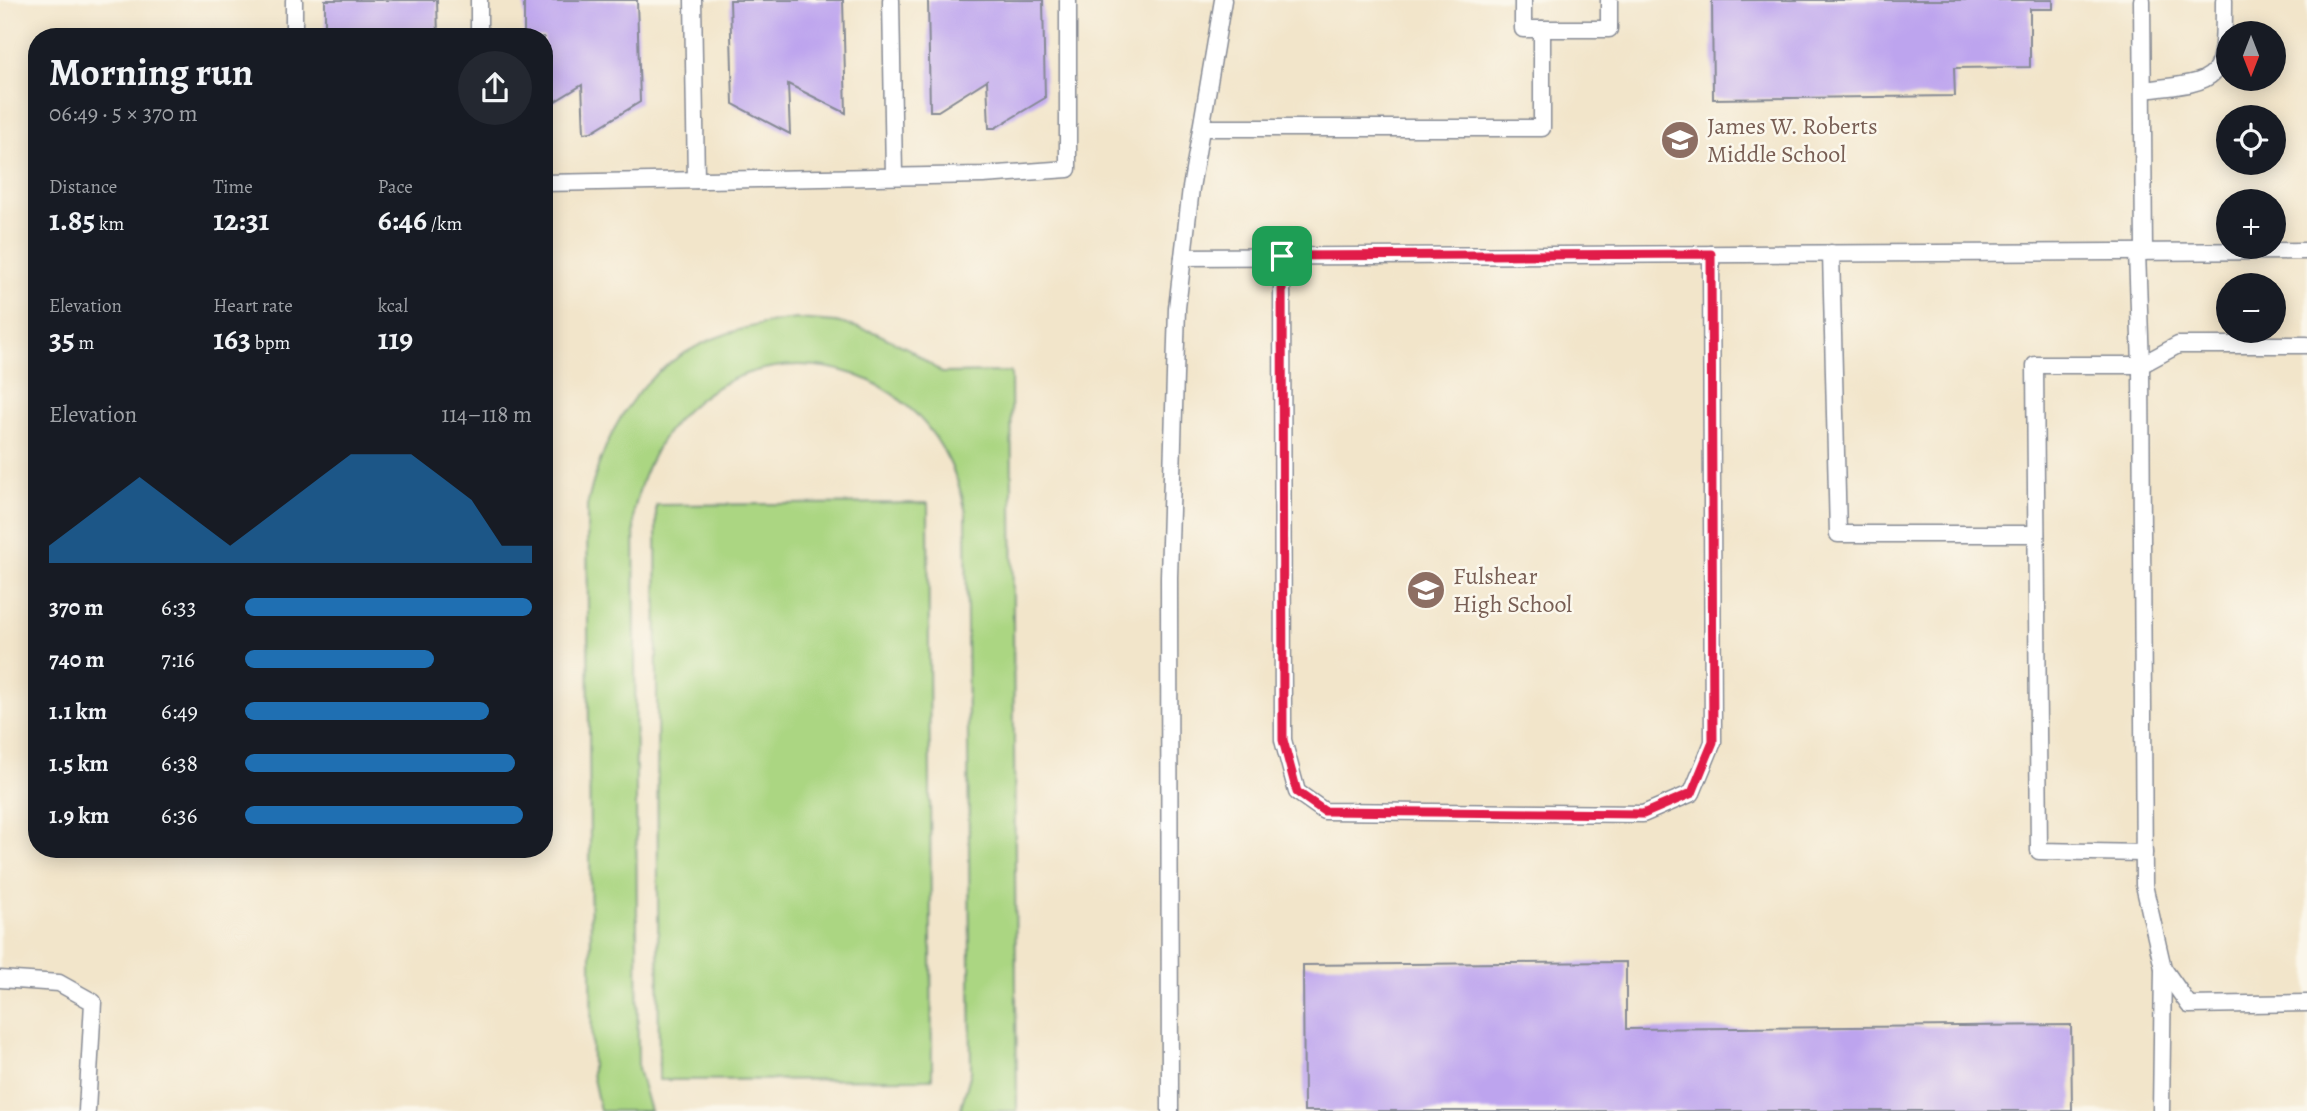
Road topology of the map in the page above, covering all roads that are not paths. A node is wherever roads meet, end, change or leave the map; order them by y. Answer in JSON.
{"nodes":[{"id":1,"x":294,"y":0,"type":"edge"},
{"id":2,"x":479,"y":0,"type":"edge"},
{"id":3,"x":693,"y":0,"type":"edge"},
{"id":4,"x":891,"y":0,"type":"edge"},
{"id":5,"x":1068,"y":0,"type":"edge"},
{"id":6,"x":1223,"y":0,"type":"edge"},
{"id":7,"x":1523,"y":0,"type":"edge"},
{"id":8,"x":1609,"y":0,"type":"edge"},
{"id":9,"x":2142,"y":0,"type":"edge"},
{"id":10,"x":2224,"y":0,"type":"edge"},
{"id":11,"x":294,"y":28,"type":"edge"},
{"id":12,"x":479,"y":28,"type":"edge"},
{"id":13,"x":1542,"y":29,"type":"junction"},
{"id":14,"x":2143,"y":90,"type":"junction"},
{"id":15,"x":1202,"y":128,"type":"junction"},
{"id":16,"x":894,"y":176,"type":"junction"},
{"id":17,"x":696,"y":180,"type":"junction"},
{"id":18,"x":553,"y":183,"type":"edge"},
{"id":19,"x":2307,"y":251,"type":"edge"},
{"id":20,"x":2141,"y":252,"type":"junction"},
{"id":21,"x":1831,"y":253,"type":"junction"},
{"id":22,"x":1711,"y":254,"type":"junction"},
{"id":23,"x":1282,"y":256,"type":"junction"},
{"id":24,"x":1183,"y":257,"type":"junction"},
{"id":25,"x":2307,"y":345,"type":"edge"},
{"id":26,"x":2141,"y":365,"type":"junction"},
{"id":27,"x":2036,"y":534,"type":"junction"},
{"id":28,"x":2144,"y":853,"type":"junction"},
{"id":29,"x":2163,"y":968,"type":"junction"},
{"id":30,"x":0,"y":979,"type":"edge"},
{"id":31,"x":2307,"y":1003,"type":"edge"},
{"id":32,"x":87,"y":1111,"type":"edge"},
{"id":33,"x":1170,"y":1111,"type":"edge"},
{"id":34,"x":2161,"y":1111,"type":"edge"}],
"edges":[{"from":1,"to":11,"type":"lane"},
{"from":2,"to":12,"type":"lane"},
{"from":3,"to":17,"type":"lane"},
{"from":4,"to":16,"type":"lane"},
{"from":5,"to":16,"type":"lane"},
{"from":6,"to":15,"type":"lane"},
{"from":7,"to":13,"type":"lane"},
{"from":8,"to":13,"type":"lane"},
{"from":9,"to":14,"type":"lane"},
{"from":10,"to":14,"type":"lane"},
{"from":13,"to":15,"type":"lane"},
{"from":14,"to":20,"type":"lane"},
{"from":15,"to":24,"type":"lane"},
{"from":16,"to":17,"type":"lane"},
{"from":17,"to":18,"type":"lane"},
{"from":19,"to":20,"type":"lane"},
{"from":20,"to":21,"type":"lane"},
{"from":20,"to":26,"type":"lane"},
{"from":21,"to":22,"type":"lane"},
{"from":21,"to":27,"type":"lane"},
{"from":22,"to":23,"type":"lane"},
{"from":22,"to":23,"type":"lane"},
{"from":23,"to":24,"type":"lane"},
{"from":24,"to":33,"type":"lane"},
{"from":25,"to":26,"type":"lane"},
{"from":26,"to":27,"type":"lane"},
{"from":26,"to":28,"type":"lane"},
{"from":27,"to":28,"type":"lane"},
{"from":28,"to":29,"type":"lane"},
{"from":29,"to":31,"type":"lane"},
{"from":29,"to":34,"type":"lane"},
{"from":30,"to":32,"type":"lane"}]}
